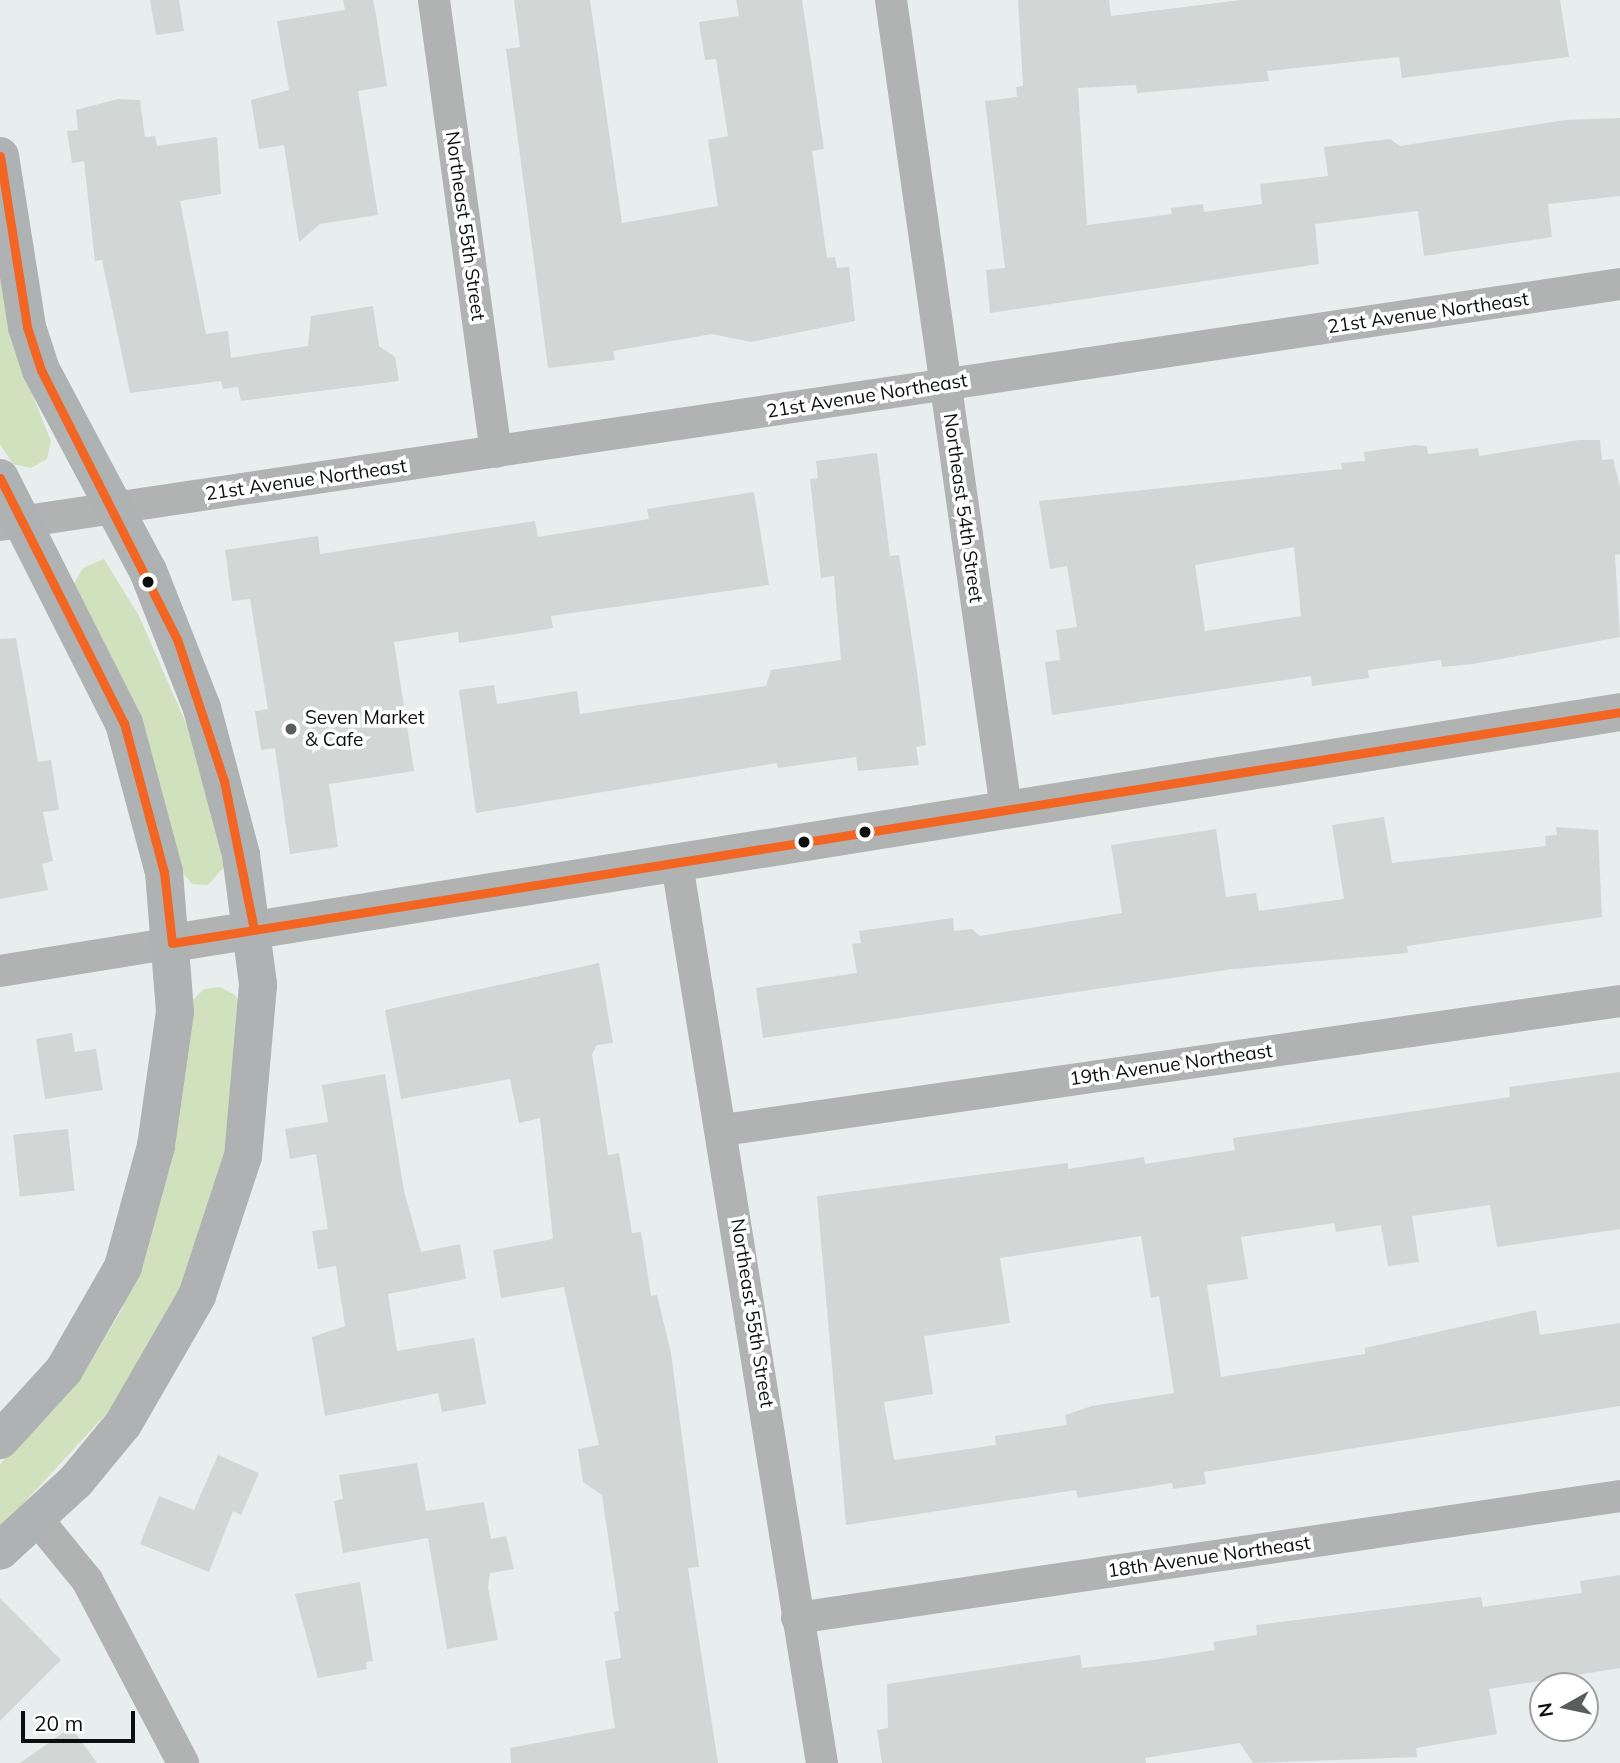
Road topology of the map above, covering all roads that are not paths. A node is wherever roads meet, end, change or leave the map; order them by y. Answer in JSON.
{"nodes":[{"id":1,"x":434,"y":0,"type":"edge"},
{"id":2,"x":891,"y":0,"type":"edge"},
{"id":3,"x":0,"y":156,"type":"edge"},
{"id":4,"x":1620,"y":284,"type":"edge"},
{"id":5,"x":946,"y":384,"type":"junction"},
{"id":6,"x":496,"y":452,"type":"junction"},
{"id":7,"x":0,"y":478,"type":"edge"},
{"id":8,"x":114,"y":508,"type":"junction"},
{"id":9,"x":12,"y":523,"type":"edge"},
{"id":10,"x":1620,"y":712,"type":"edge"},
{"id":11,"x":1006,"y":809,"type":"junction"},
{"id":12,"x":677,"y":864,"type":"junction"},
{"id":13,"x":254,"y":930,"type":"junction"},
{"id":14,"x":172,"y":943,"type":"junction"},
{"id":15,"x":0,"y":971,"type":"edge"},
{"id":16,"x":1620,"y":1001,"type":"edge"},
{"id":17,"x":723,"y":1130,"type":"junction"},
{"id":18,"x":0,"y":1440,"type":"edge"},
{"id":19,"x":1620,"y":1496,"type":"edge"},
{"id":20,"x":37,"y":1519,"type":"junction"},
{"id":21,"x":0,"y":1551,"type":"edge"},
{"id":22,"x":797,"y":1618,"type":"junction"},
{"id":23,"x":183,"y":1763,"type":"edge"},
{"id":24,"x":822,"y":1763,"type":"edge"}],
"edges":[{"from":1,"to":6,"type":"street","name":"Northeast 55th Street"},
{"from":2,"to":5,"type":"street","name":"Northeast 54th Street"},
{"from":3,"to":8,"type":"main road"},
{"from":4,"to":5,"type":"street","name":"21st Avenue Northeast"},
{"from":5,"to":6,"type":"street","name":"21st Avenue Northeast"},
{"from":5,"to":11,"type":"street","name":"Northeast 54th Street"},
{"from":6,"to":8,"type":"street","name":"21st Avenue Northeast"},
{"from":7,"to":9,"type":"main road"},
{"from":8,"to":9,"type":"street","name":"21st Avenue Northeast"},
{"from":8,"to":13,"type":"main road"},
{"from":9,"to":14,"type":"main road"},
{"from":10,"to":11,"type":"street"},
{"from":11,"to":12,"type":"street"},
{"from":12,"to":13,"type":"street"},
{"from":12,"to":17,"type":"street","name":"Northeast 55th Street"},
{"from":13,"to":14,"type":"street"},
{"from":13,"to":20,"type":"main road"},
{"from":14,"to":15,"type":"street"},
{"from":14,"to":18,"type":"main road"},
{"from":16,"to":17,"type":"street","name":"19th Avenue Northeast"},
{"from":17,"to":22,"type":"street","name":"Northeast 55th Street"},
{"from":19,"to":22,"type":"street","name":"18th Avenue Northeast"},
{"from":20,"to":21,"type":"main road"},
{"from":20,"to":23,"type":"street"},
{"from":22,"to":24,"type":"street","name":"Northeast 55th Street"}]}
